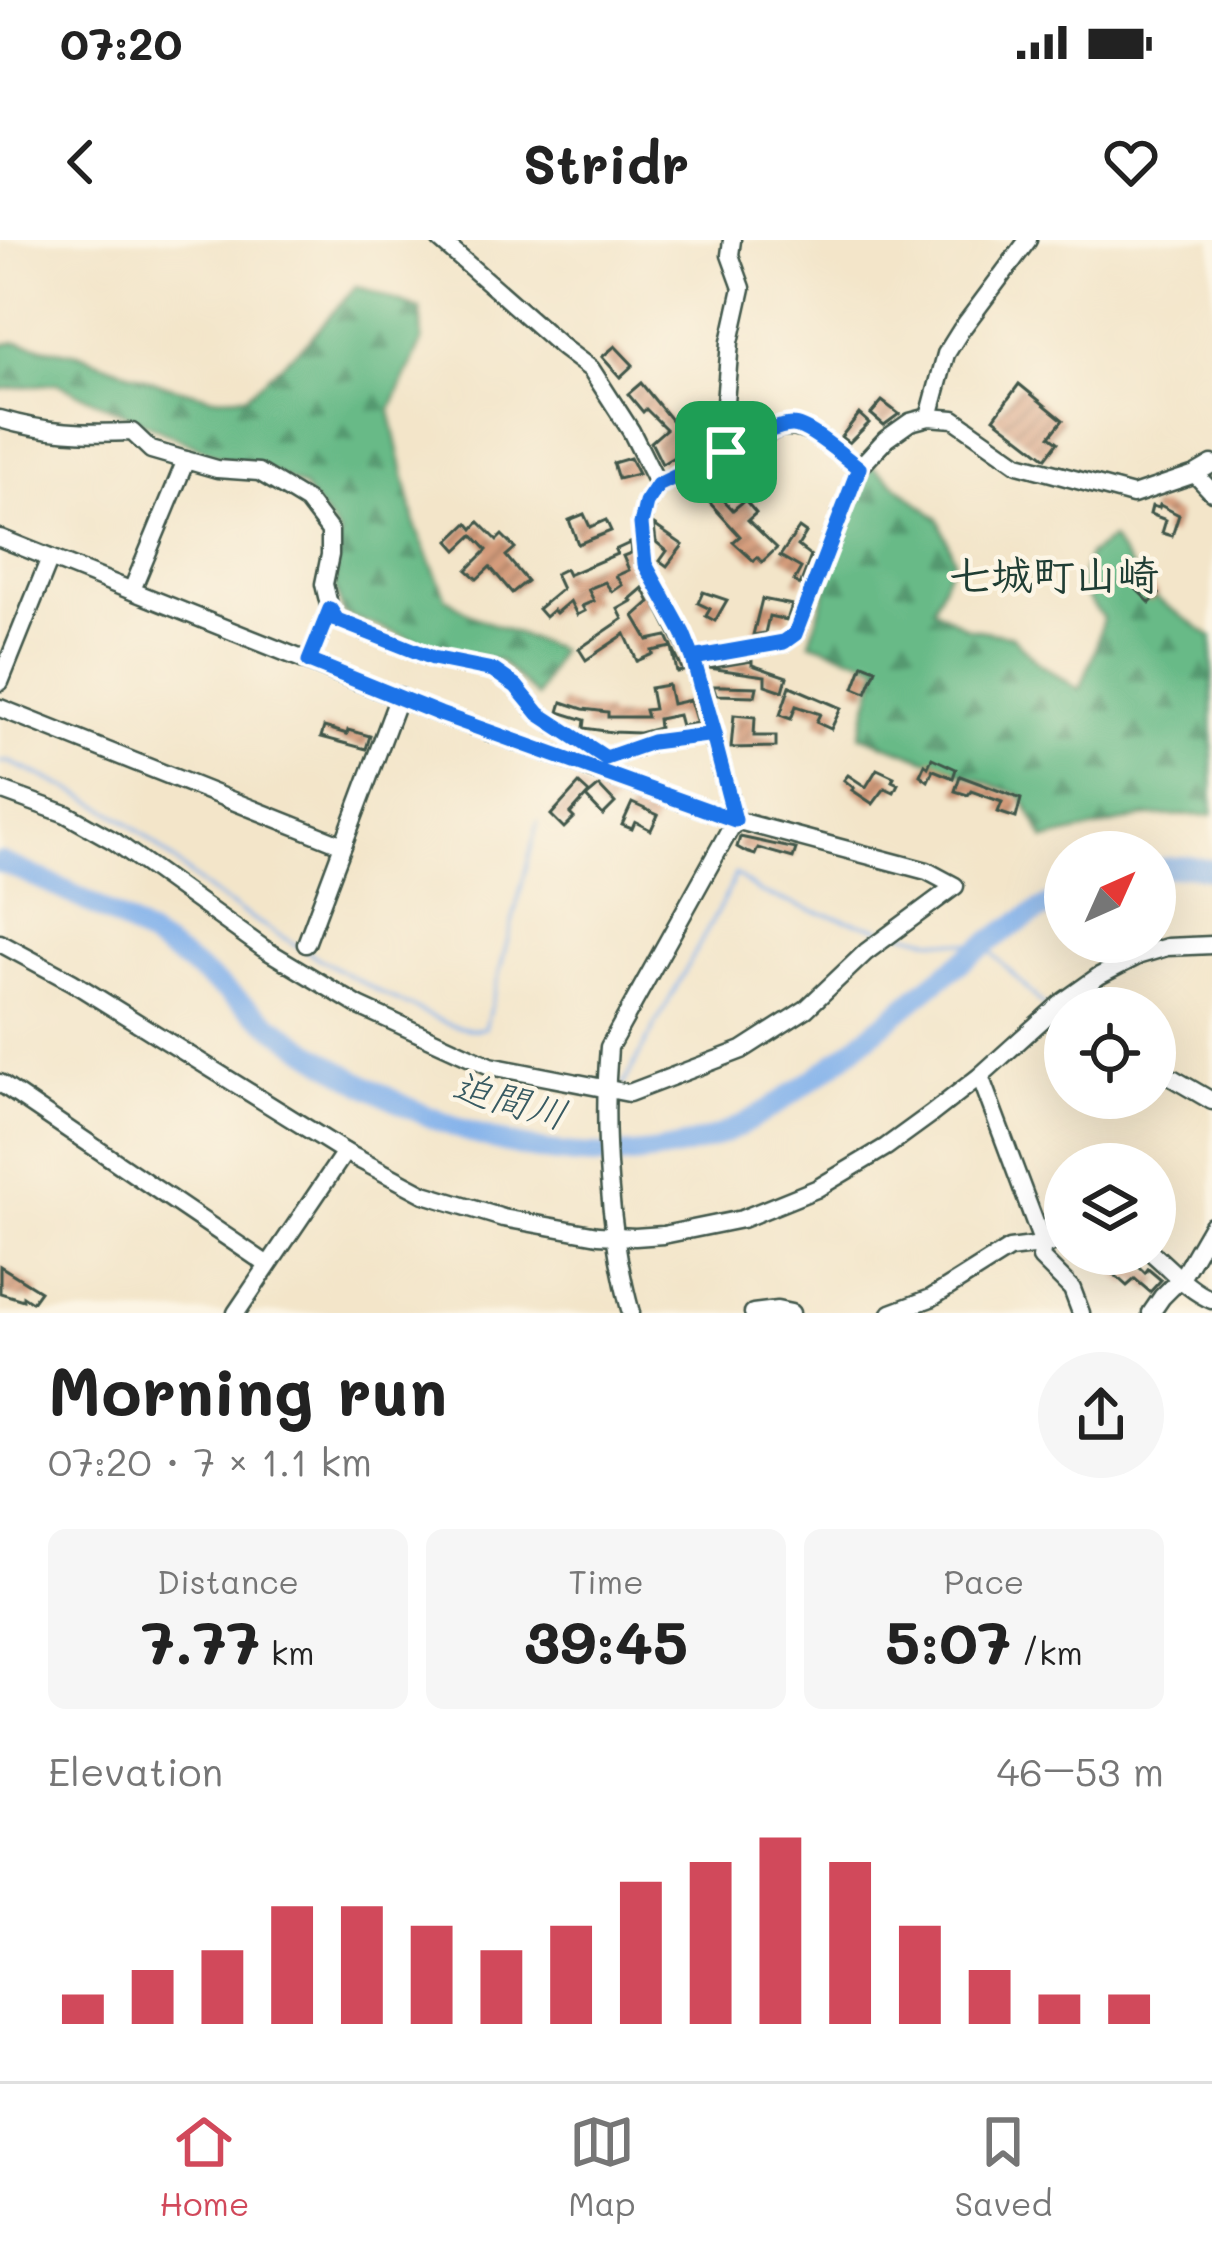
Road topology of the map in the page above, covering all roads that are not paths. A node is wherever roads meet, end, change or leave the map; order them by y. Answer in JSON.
{"nodes":[{"id":1,"x":440,"y":240,"type":"edge"},
{"id":2,"x":732,"y":240,"type":"edge"},
{"id":3,"x":1028,"y":240,"type":"edge"},
{"id":4,"x":928,"y":417,"type":"junction"},
{"id":5,"x":0,"y":419,"type":"edge"},
{"id":6,"x":726,"y":452,"type":"junction"},
{"id":7,"x":186,"y":460,"type":"junction"},
{"id":8,"x":1212,"y":464,"type":"edge"},
{"id":9,"x":859,"y":468,"type":"junction"},
{"id":10,"x":1195,"y":474,"type":"junction"},
{"id":11,"x":658,"y":485,"type":"junction"},
{"id":12,"x":1212,"y":492,"type":"edge"},
{"id":13,"x":0,"y":538,"type":"edge"},
{"id":14,"x":50,"y":558,"type":"junction"},
{"id":15,"x":131,"y":590,"type":"junction"},
{"id":16,"x":330,"y":609,"type":"junction"},
{"id":17,"x":693,"y":658,"type":"junction"},
{"id":18,"x":309,"y":661,"type":"junction"},
{"id":19,"x":0,"y":682,"type":"edge"},
{"id":20,"x":399,"y":696,"type":"junction"},
{"id":21,"x":0,"y":708,"type":"edge"},
{"id":22,"x":715,"y":734,"type":"junction"},
{"id":23,"x":603,"y":765,"type":"junction"},
{"id":24,"x":0,"y":790,"type":"edge"},
{"id":25,"x":735,"y":820,"type":"junction"},
{"id":26,"x":343,"y":845,"type":"junction"},
{"id":27,"x":0,"y":944,"type":"edge"},
{"id":28,"x":306,"y":944,"type":"dead end"},
{"id":29,"x":1212,"y":945,"type":"edge"},
{"id":30,"x":1087,"y":987,"type":"edge"},
{"id":31,"x":1044,"y":1024,"type":"edge"},
{"id":32,"x":980,"y":1076,"type":"junction"},
{"id":33,"x":1176,"y":1080,"type":"edge"},
{"id":34,"x":0,"y":1083,"type":"edge"},
{"id":35,"x":605,"y":1090,"type":"junction"},
{"id":36,"x":1212,"y":1101,"type":"edge"},
{"id":37,"x":345,"y":1152,"type":"junction"},
{"id":38,"x":1212,"y":1226,"type":"edge"},
{"id":39,"x":616,"y":1236,"type":"junction"},
{"id":40,"x":1043,"y":1244,"type":"junction"},
{"id":41,"x":268,"y":1265,"type":"junction"},
{"id":42,"x":1176,"y":1272,"type":"edge"},
{"id":43,"x":1182,"y":1277,"type":"junction"},
{"id":44,"x":1212,"y":1300,"type":"edge"},
{"id":45,"x":236,"y":1313,"type":"edge"},
{"id":46,"x":631,"y":1313,"type":"edge"},
{"id":47,"x":752,"y":1313,"type":"edge"},
{"id":48,"x":791,"y":1313,"type":"edge"},
{"id":49,"x":891,"y":1313,"type":"edge"},
{"id":50,"x":1082,"y":1313,"type":"edge"},
{"id":51,"x":1151,"y":1313,"type":"edge"}],
"edges":[{"from":1,"to":11,"type":"street"},
{"from":2,"to":6,"type":"street"},
{"from":3,"to":4,"type":"street"},
{"from":4,"to":9,"type":"street"},
{"from":4,"to":10,"type":"street"},
{"from":5,"to":7,"type":"street"},
{"from":6,"to":9,"type":"street"},
{"from":6,"to":11,"type":"street"},
{"from":7,"to":15,"type":"street"},
{"from":7,"to":16,"type":"street"},
{"from":8,"to":10,"type":"street"},
{"from":9,"to":17,"type":"street"},
{"from":10,"to":12,"type":"street"},
{"from":11,"to":17,"type":"street"},
{"from":13,"to":14,"type":"street"},
{"from":14,"to":15,"type":"street"},
{"from":14,"to":19,"type":"street"},
{"from":15,"to":18,"type":"street"},
{"from":16,"to":18,"type":"street"},
{"from":16,"to":23,"type":"street"},
{"from":17,"to":22,"type":"street"},
{"from":18,"to":20,"type":"street"},
{"from":20,"to":23,"type":"street"},
{"from":20,"to":26,"type":"street"},
{"from":21,"to":26,"type":"street"},
{"from":22,"to":23,"type":"street"},
{"from":22,"to":25,"type":"street"},
{"from":23,"to":25,"type":"street"},
{"from":24,"to":35,"type":"street"},
{"from":25,"to":35,"type":"street"},
{"from":25,"to":35,"type":"street"},
{"from":26,"to":28,"type":"street"},
{"from":27,"to":37,"type":"street"},
{"from":29,"to":30,"type":"street"},
{"from":31,"to":32,"type":"street"},
{"from":32,"to":39,"type":"street"},
{"from":32,"to":40,"type":"street"},
{"from":33,"to":36,"type":"street"},
{"from":34,"to":41,"type":"street"},
{"from":35,"to":39,"type":"street"},
{"from":37,"to":39,"type":"street"},
{"from":37,"to":41,"type":"street"},
{"from":38,"to":43,"type":"street"},
{"from":39,"to":46,"type":"street"},
{"from":40,"to":49,"type":"street"},
{"from":40,"to":50,"type":"street"},
{"from":41,"to":45,"type":"street"},
{"from":42,"to":43,"type":"street"},
{"from":43,"to":44,"type":"street"},
{"from":43,"to":51,"type":"street"},
{"from":47,"to":48,"type":"street"}]}
